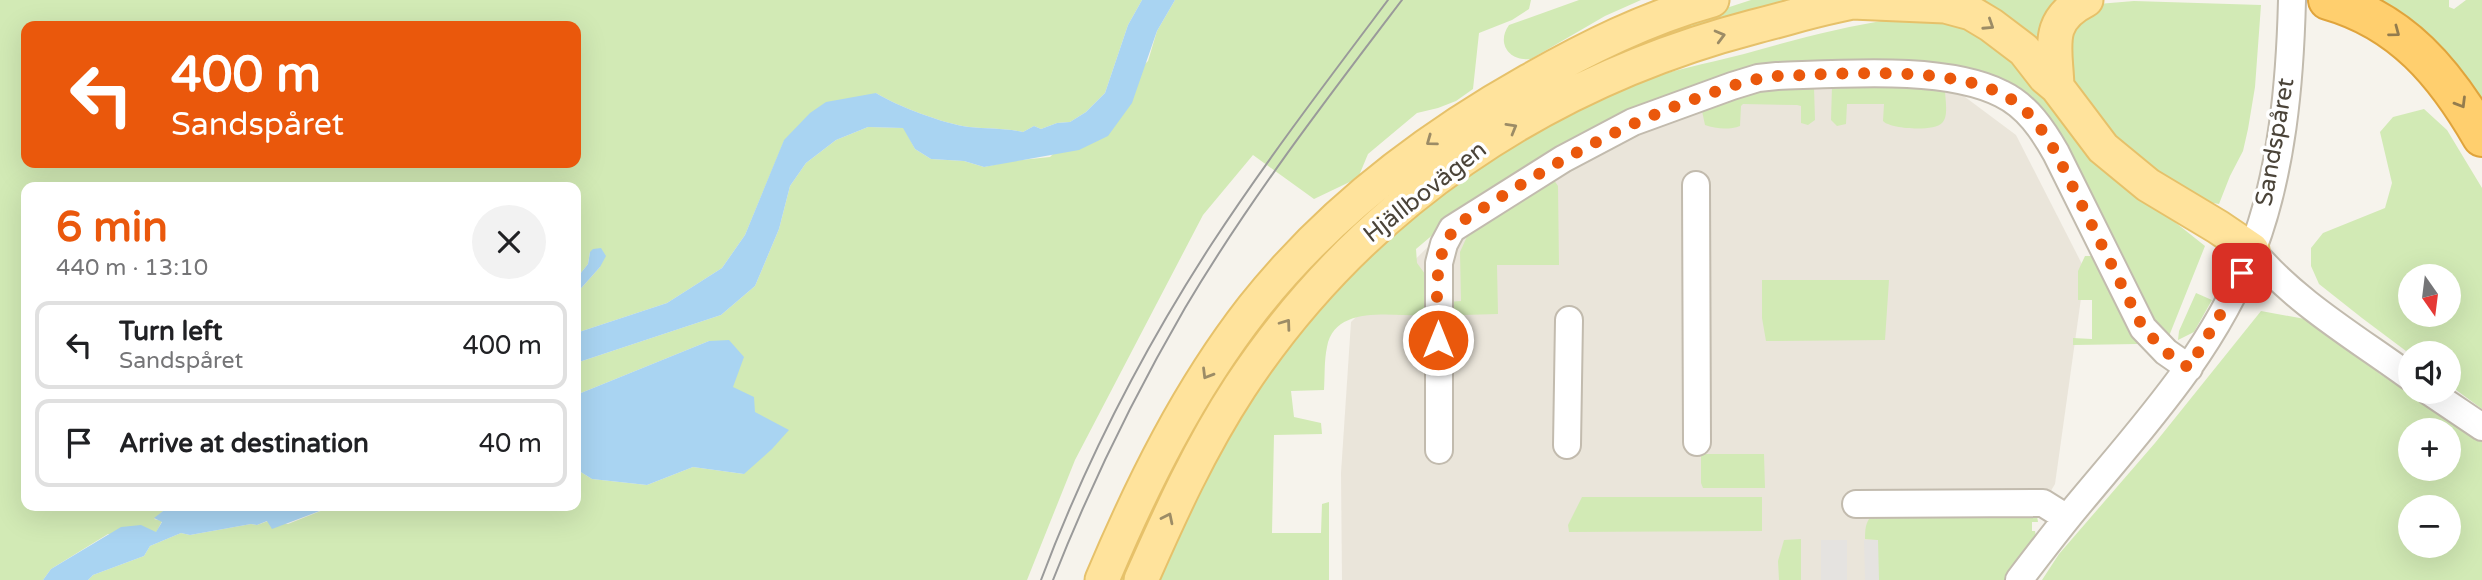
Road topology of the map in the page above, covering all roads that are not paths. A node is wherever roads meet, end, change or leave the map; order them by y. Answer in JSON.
{"nodes":[{"id":1,"x":1676,"y":0,"type":"edge"},
{"id":2,"x":1712,"y":0,"type":"edge"},
{"id":3,"x":2086,"y":0,"type":"edge"},
{"id":4,"x":2292,"y":0,"type":"edge"},
{"id":5,"x":1859,"y":1,"type":"edge"},
{"id":6,"x":2336,"y":2,"type":"edge"},
{"id":7,"x":1595,"y":44,"type":"junction"},
{"id":8,"x":2057,"y":87,"type":"junction"},
{"id":9,"x":2482,"y":137,"type":"edge"},
{"id":10,"x":1696,"y":185,"type":"dead end"},
{"id":11,"x":2252,"y":250,"type":"junction"},
{"id":12,"x":1569,"y":320,"type":"dead end"},
{"id":13,"x":2189,"y":368,"type":"junction"},
{"id":14,"x":2398,"y":368,"type":"edge"},
{"id":15,"x":2448,"y":404,"type":"edge"},
{"id":16,"x":2482,"y":427,"type":"edge"},
{"id":17,"x":1697,"y":442,"type":"dead end"},
{"id":18,"x":1567,"y":445,"type":"dead end"},
{"id":19,"x":1439,"y":450,"type":"dead end"},
{"id":20,"x":1856,"y":504,"type":"dead end"},
{"id":21,"x":2067,"y":518,"type":"junction"},
{"id":22,"x":1102,"y":580,"type":"edge"},
{"id":23,"x":1140,"y":580,"type":"edge"},
{"id":24,"x":2018,"y":580,"type":"edge"}],
"edges":[{"from":1,"to":7,"type":"main road"},
{"from":2,"to":7,"type":"main road","name":"Hjällbovägen"},
{"from":3,"to":8,"type":"main road"},
{"from":4,"to":11,"type":"street","name":"Sandspåret"},
{"from":5,"to":8,"type":"main road","name":"Hjällbovägen","one_way":true},
{"from":23,"to":5,"type":"main road","name":"Hjällbovägen","one_way":true},
{"from":6,"to":9,"type":"highway","one_way":true},
{"from":7,"to":22,"type":"main road","name":"Hjällbovägen","one_way":true},
{"from":8,"to":11,"type":"main road","name":"Hjällbovägen"},
{"from":10,"to":17,"type":"street"},
{"from":11,"to":13,"type":"street","name":"Sandspåret"},
{"from":11,"to":14,"type":"street"},
{"from":12,"to":18,"type":"street"},
{"from":13,"to":19,"type":"street"},
{"from":13,"to":21,"type":"street","name":"Sandspåret"},
{"from":15,"to":16,"type":"street"},
{"from":20,"to":21,"type":"street"},
{"from":21,"to":24,"type":"street","name":"Sandspåret"}]}
